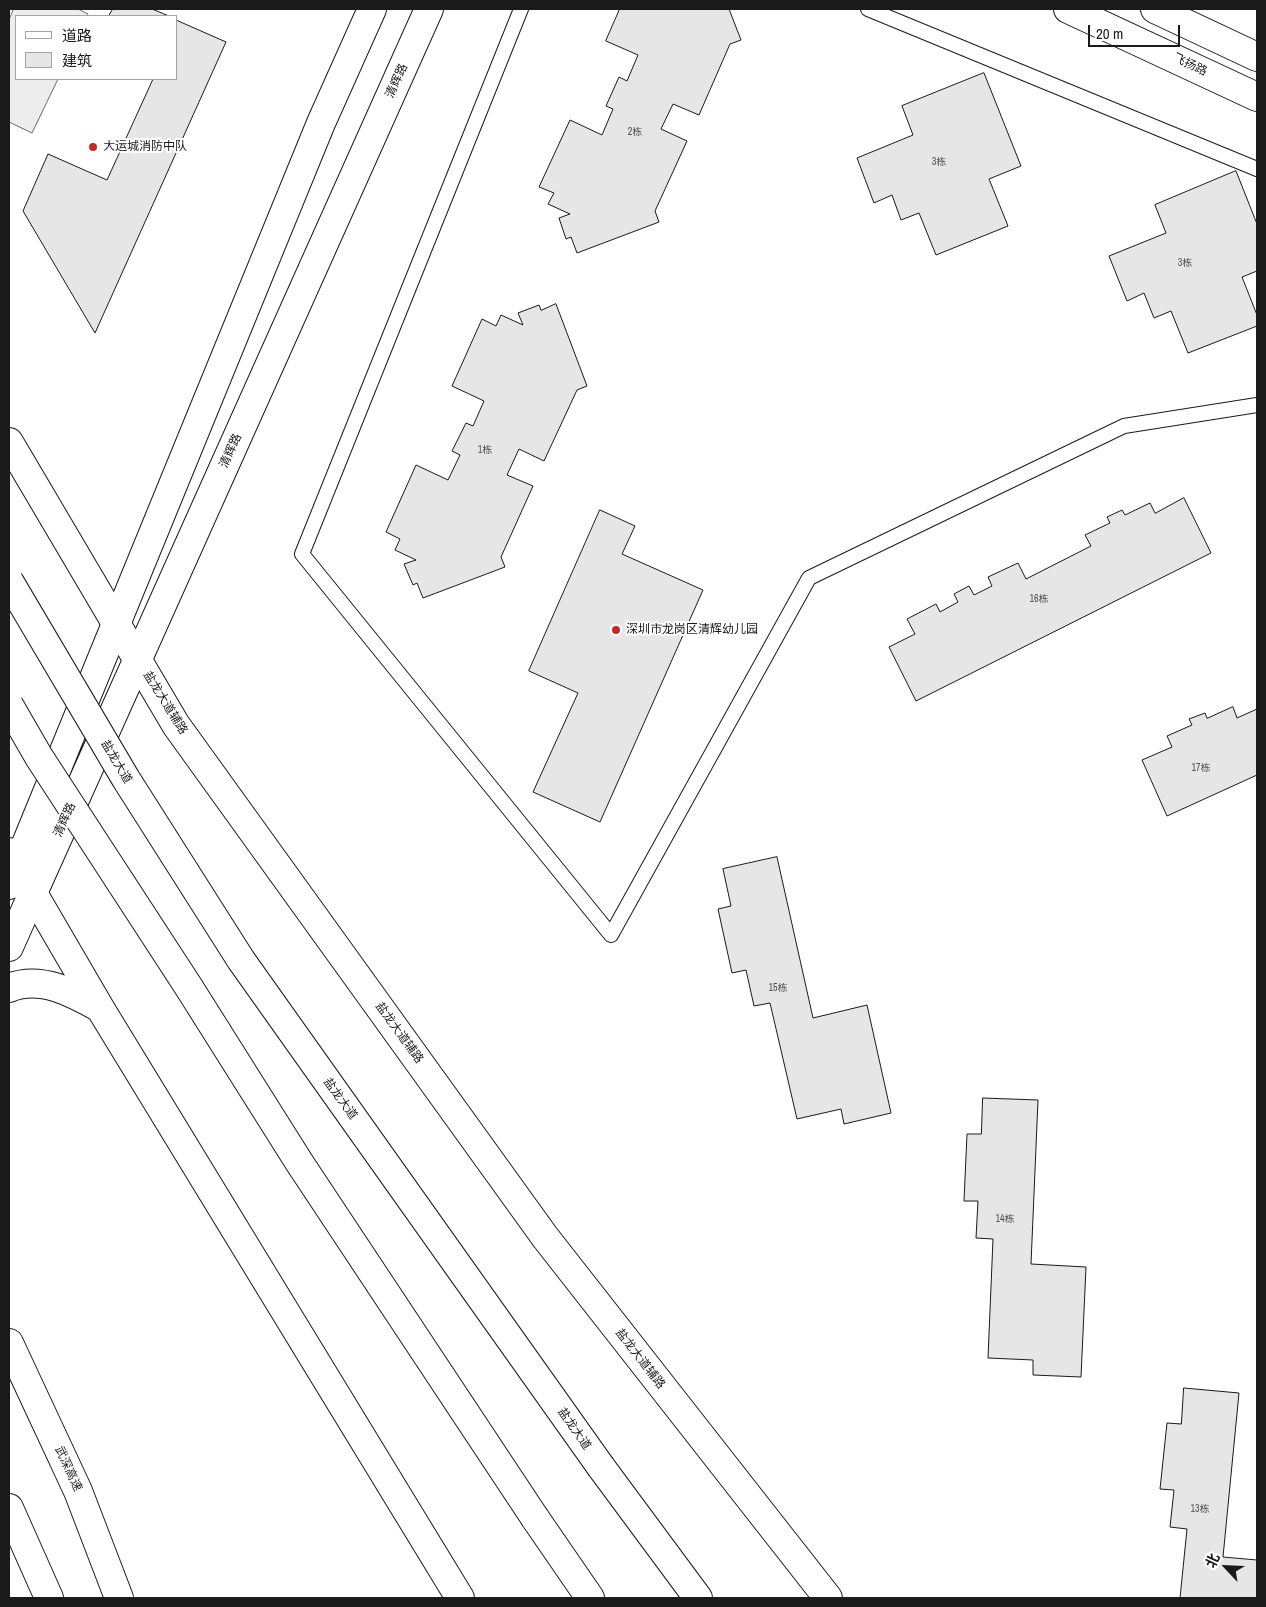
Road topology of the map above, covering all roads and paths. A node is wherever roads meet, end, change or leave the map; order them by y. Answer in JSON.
{"nodes":[{"id":1,"x":372,"y":9,"type":"edge"},
{"id":2,"x":429,"y":9,"type":"edge"},
{"id":3,"x":521,"y":9,"type":"edge"},
{"id":4,"x":868,"y":9,"type":"edge"},
{"id":5,"x":1068,"y":9,"type":"edge"},
{"id":6,"x":1155,"y":9,"type":"edge"},
{"id":7,"x":1257,"y":57,"type":"edge"},
{"id":8,"x":1257,"y":97,"type":"edge"},
{"id":9,"x":1257,"y":169,"type":"edge"},
{"id":10,"x":1257,"y":406,"type":"edge"},
{"id":11,"x":9,"y":442,"type":"edge"},
{"id":12,"x":9,"y":581,"type":"edge"},
{"id":13,"x":116,"y":623,"type":"junction"},
{"id":14,"x":138,"y":659,"type":"junction"},
{"id":15,"x":9,"y":705,"type":"edge"},
{"id":16,"x":17,"y":874,"type":"edge"},
{"id":17,"x":9,"y":947,"type":"edge"},
{"id":18,"x":9,"y":988,"type":"edge"},
{"id":19,"x":100,"y":1008,"type":"junction"},
{"id":20,"x":9,"y":1343,"type":"edge"},
{"id":21,"x":9,"y":1508,"type":"edge"},
{"id":22,"x":50,"y":1598,"type":"edge"},
{"id":23,"x":119,"y":1598,"type":"edge"},
{"id":24,"x":460,"y":1598,"type":"edge"},
{"id":25,"x":590,"y":1598,"type":"edge"},
{"id":26,"x":698,"y":1598,"type":"edge"},
{"id":27,"x":828,"y":1598,"type":"edge"}],
"edges":[{"from":1,"to":13,"type":"main road"},
{"from":2,"to":14,"type":"main road","name":"清辉路"},
{"from":3,"to":10,"type":"lane"},
{"from":4,"to":9,"type":"lane"},
{"from":5,"to":8,"type":"main road","name":"飞扬路"},
{"from":6,"to":7,"type":"main road"},
{"from":11,"to":13,"type":"main road","name":"盐龙大道辅路"},
{"from":12,"to":26,"type":"main road","name":"盐龙大道","bridge":true},
{"from":13,"to":14,"type":"main road","name":"盐龙大道辅路"},
{"from":13,"to":16,"type":"main road"},
{"from":14,"to":16,"type":"main road","name":"清辉路"},
{"from":14,"to":27,"type":"main road","name":"盐龙大道辅路"},
{"from":15,"to":25,"type":"main road","bridge":true},
{"from":16,"to":17,"type":"main road"},
{"from":16,"to":19,"type":"main road"},
{"from":18,"to":19,"type":"main road"},
{"from":19,"to":24,"type":"main road"},
{"from":20,"to":23,"type":"main road","name":"武深高速"},
{"from":21,"to":22,"type":"main road"}]}
